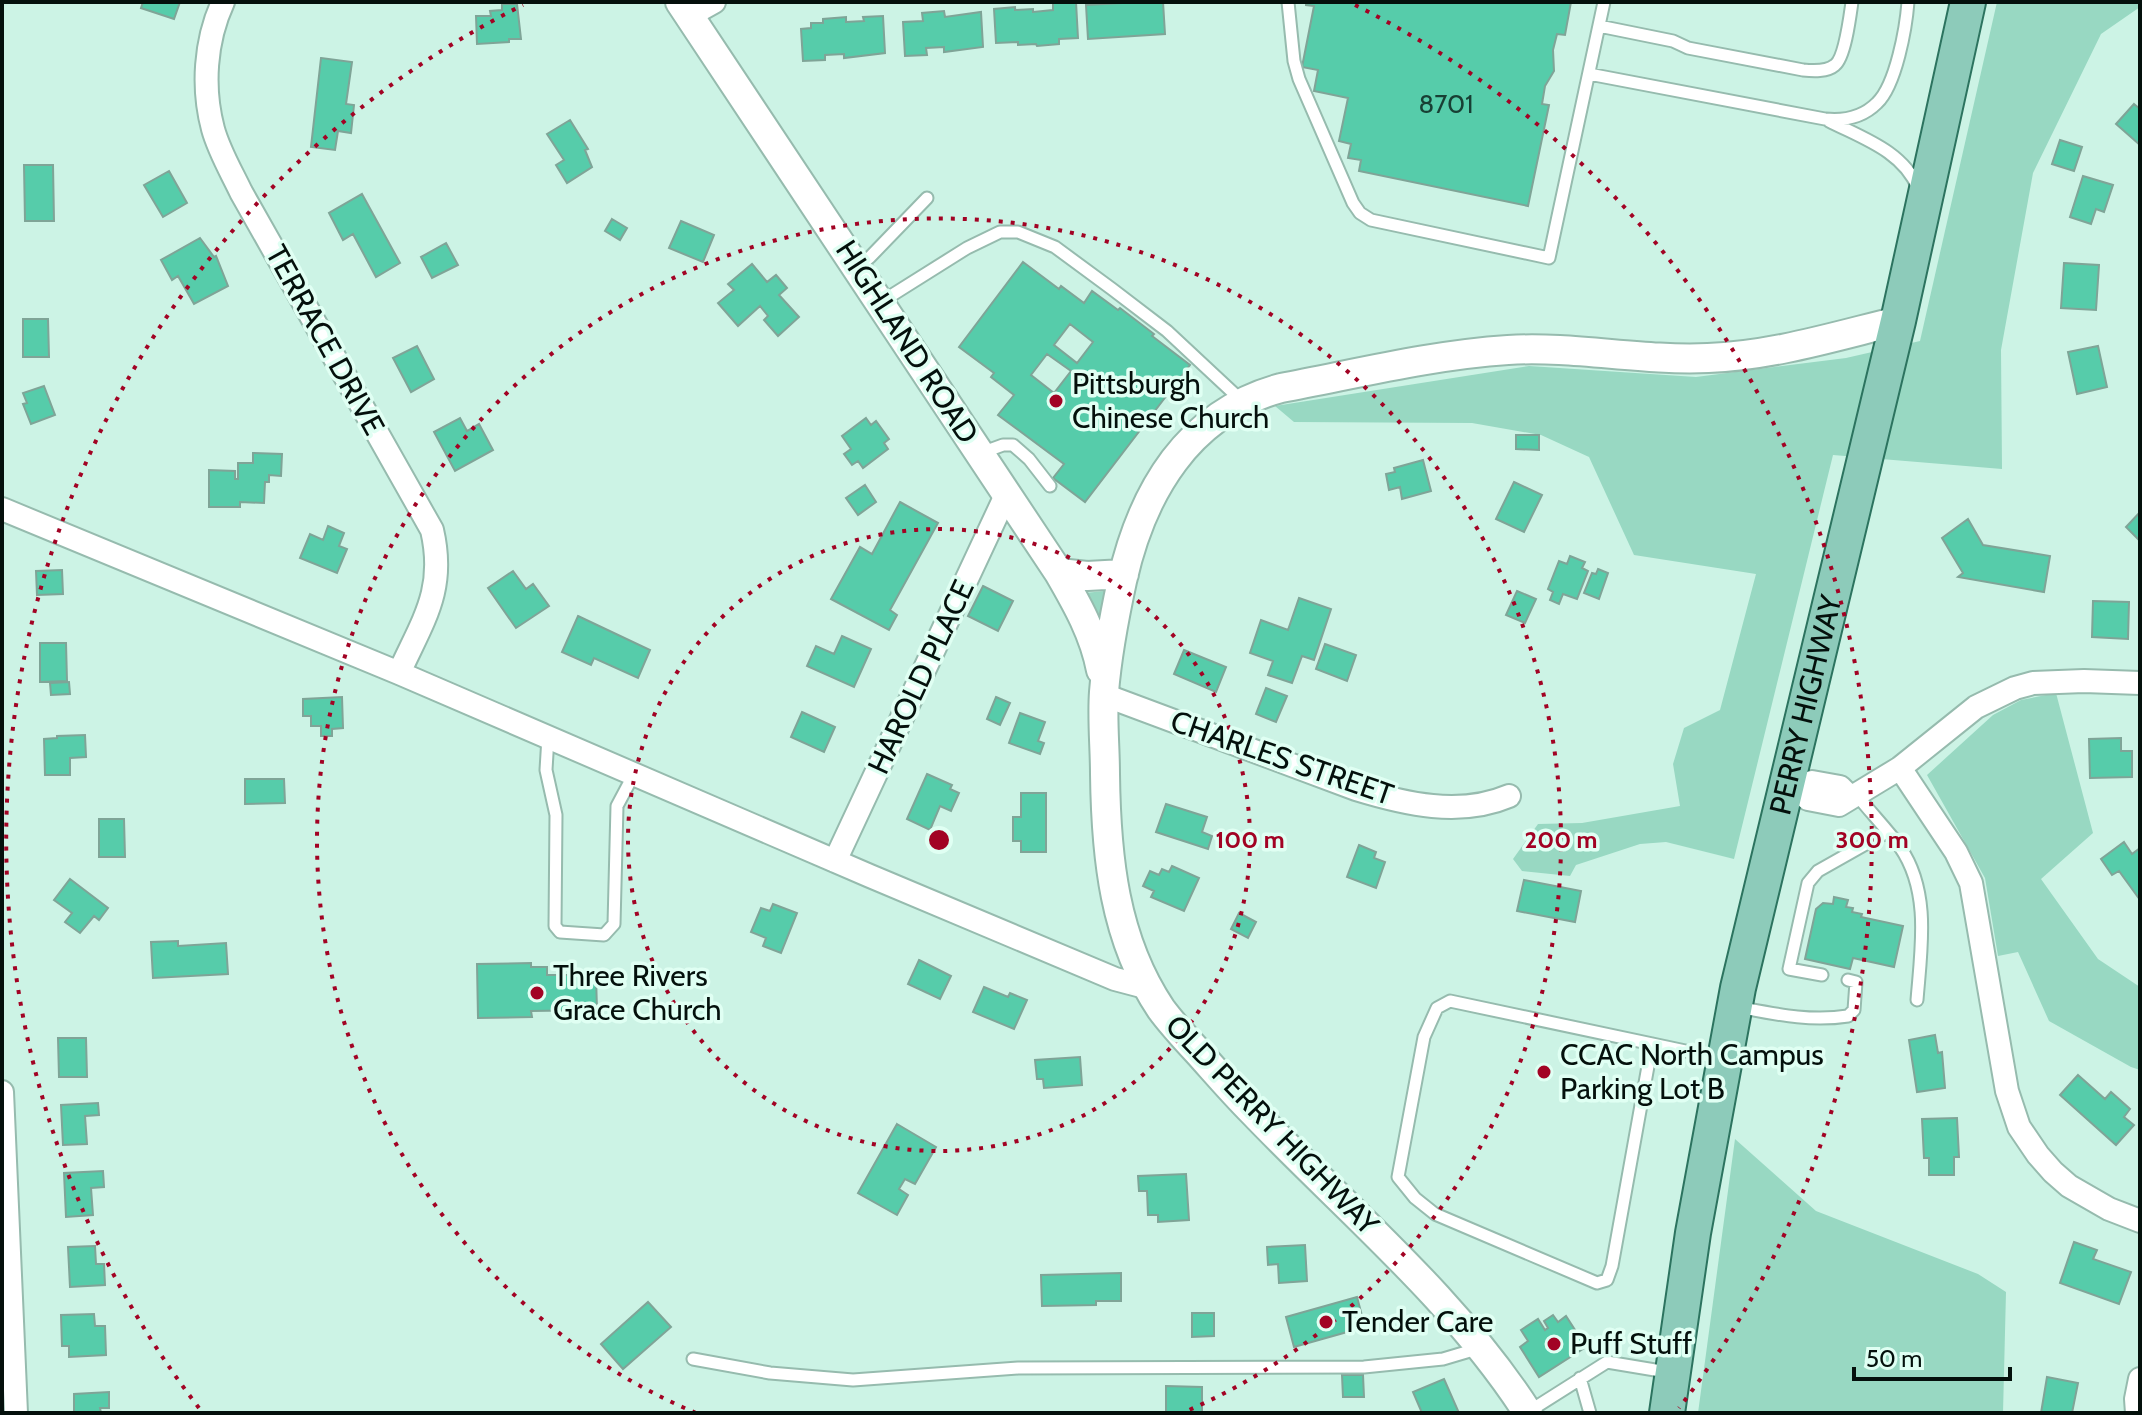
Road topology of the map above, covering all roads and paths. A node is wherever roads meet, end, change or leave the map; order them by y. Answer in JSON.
{"nodes":[{"id":1,"x":223,"y":2,"type":"edge"},
{"id":2,"x":714,"y":2,"type":"edge"},
{"id":3,"x":1288,"y":2,"type":"edge"},
{"id":4,"x":1604,"y":2,"type":"edge"},
{"id":5,"x":1852,"y":2,"type":"edge"},
{"id":6,"x":1908,"y":2,"type":"edge"},
{"id":7,"x":1968,"y":2,"type":"edge"},
{"id":8,"x":685,"y":9,"type":"edge"},
{"id":9,"x":1599,"y":26,"type":"junction"},
{"id":10,"x":1589,"y":74,"type":"junction"},
{"id":11,"x":1825,"y":119,"type":"junction"},
{"id":12,"x":927,"y":198,"type":"dead end"},
{"id":13,"x":1924,"y":209,"type":"junction"},
{"id":14,"x":858,"y":267,"type":"junction"},
{"id":15,"x":881,"y":302,"type":"junction"},
{"id":16,"x":1898,"y":321,"type":"junction"},
{"id":17,"x":1243,"y":402,"type":"junction"},
{"id":18,"x":980,"y":453,"type":"junction"},
{"id":19,"x":1050,"y":486,"type":"dead end"},
{"id":20,"x":1007,"y":493,"type":"junction"},
{"id":21,"x":2,"y":509,"type":"edge"},
{"id":22,"x":1059,"y":573,"type":"junction"},
{"id":23,"x":1124,"y":574,"type":"junction"},
{"id":24,"x":399,"y":673,"type":"junction"},
{"id":25,"x":2140,"y":683,"type":"edge"},
{"id":26,"x":1104,"y":695,"type":"junction"},
{"id":27,"x":548,"y":737,"type":"junction"},
{"id":28,"x":1900,"y":768,"type":"junction"},
{"id":29,"x":634,"y":774,"type":"junction"},
{"id":30,"x":1791,"y":786,"type":"junction"},
{"id":31,"x":1509,"y":796,"type":"dead end"},
{"id":32,"x":1853,"y":796,"type":"junction"},
{"id":33,"x":1887,"y":832,"type":"junction"},
{"id":34,"x":835,"y":861,"type":"junction"},
{"id":35,"x":1822,"y":975,"type":"dead end"},
{"id":36,"x":1144,"y":979,"type":"junction"},
{"id":37,"x":1848,"y":980,"type":"dead end"},
{"id":38,"x":1917,"y":1000,"type":"dead end"},
{"id":39,"x":1734,"y":1007,"type":"junction"},
{"id":40,"x":1652,"y":1044,"type":"junction"},
{"id":41,"x":1724,"y":1059,"type":"junction"},
{"id":42,"x":2,"y":1092,"type":"edge"},
{"id":43,"x":2140,"y":1221,"type":"edge"},
{"id":44,"x":6,"y":1306,"type":"edge"},
{"id":45,"x":1482,"y":1348,"type":"junction"},
{"id":46,"x":693,"y":1359,"type":"dead end"},
{"id":47,"x":1672,"y":1373,"type":"junction"},
{"id":48,"x":1580,"y":1378,"type":"junction"},
{"id":49,"x":2140,"y":1379,"type":"edge"},
{"id":50,"x":16,"y":1413,"type":"edge"},
{"id":51,"x":1528,"y":1413,"type":"edge"},
{"id":52,"x":1590,"y":1413,"type":"edge"},
{"id":53,"x":1667,"y":1413,"type":"edge"},
{"id":54,"x":2137,"y":1413,"type":"edge"}],
"edges":[{"from":1,"to":24,"type":"street","name":"TERRACE DRIVE"},
{"from":2,"to":8,"type":"street"},
{"from":3,"to":10,"type":"lane"},
{"from":4,"to":9,"type":"lane"},
{"from":5,"to":9,"type":"lane"},
{"from":6,"to":11,"type":"lane"},
{"from":7,"to":13,"type":"main road","name":"PERRY HIGHWAY"},
{"from":8,"to":14,"type":"street","name":"HIGHLAND ROAD"},
{"from":9,"to":10,"type":"lane"},
{"from":10,"to":11,"type":"lane"},
{"from":11,"to":13,"type":"lane"},
{"from":12,"to":14,"type":"lane"},
{"from":13,"to":16,"type":"main road","name":"PERRY HIGHWAY"},
{"from":14,"to":15,"type":"street","name":"HIGHLAND ROAD"},
{"from":15,"to":17,"type":"lane"},
{"from":15,"to":18,"type":"street","name":"HIGHLAND ROAD"},
{"from":16,"to":17,"type":"street","name":"OLD PERRY HIGHWAY"},
{"from":16,"to":30,"type":"main road","name":"PERRY HIGHWAY"},
{"from":17,"to":23,"type":"street","name":"OLD PERRY HIGHWAY"},
{"from":18,"to":19,"type":"lane"},
{"from":18,"to":20,"type":"street","name":"HIGHLAND ROAD"},
{"from":20,"to":22,"type":"street","name":"HIGHLAND ROAD"},
{"from":20,"to":34,"type":"street","name":"HAROLD PLACE"},
{"from":21,"to":24,"type":"street"},
{"from":22,"to":23,"type":"street"},
{"from":22,"to":26,"type":"street","name":"HIGHLAND ROAD"},
{"from":23,"to":26,"type":"street","name":"OLD PERRY HIGHWAY"},
{"from":24,"to":27,"type":"street"},
{"from":25,"to":28,"type":"street"},
{"from":26,"to":31,"type":"street","name":"CHARLES STREET"},
{"from":26,"to":36,"type":"street","name":"OLD PERRY HIGHWAY"},
{"from":27,"to":29,"type":"street"},
{"from":27,"to":29,"type":"lane"},
{"from":28,"to":32,"type":"street"},
{"from":28,"to":43,"type":"street"},
{"from":29,"to":34,"type":"street"},
{"from":30,"to":32,"type":"street"},
{"from":30,"to":39,"type":"main road","name":"PERRY HIGHWAY"},
{"from":32,"to":33,"type":"lane"},
{"from":33,"to":35,"type":"lane"},
{"from":33,"to":38,"type":"lane"},
{"from":34,"to":36,"type":"street"},
{"from":36,"to":45,"type":"street","name":"OLD PERRY HIGHWAY"},
{"from":37,"to":39,"type":"lane"},
{"from":39,"to":41,"type":"main road","name":"PERRY HIGHWAY"},
{"from":40,"to":40,"type":"lane"},
{"from":40,"to":41,"type":"lane"},
{"from":41,"to":47,"type":"main road","name":"PERRY HIGHWAY"},
{"from":42,"to":44,"type":"street"},
{"from":44,"to":50,"type":"street"},
{"from":45,"to":46,"type":"lane"},
{"from":45,"to":51,"type":"street","name":"OLD PERRY HIGHWAY"},
{"from":47,"to":48,"type":"lane"},
{"from":47,"to":53,"type":"main road","name":"PERRY HIGHWAY"},
{"from":48,"to":51,"type":"lane"},
{"from":48,"to":52,"type":"lane"},
{"from":49,"to":54,"type":"street"}]}
